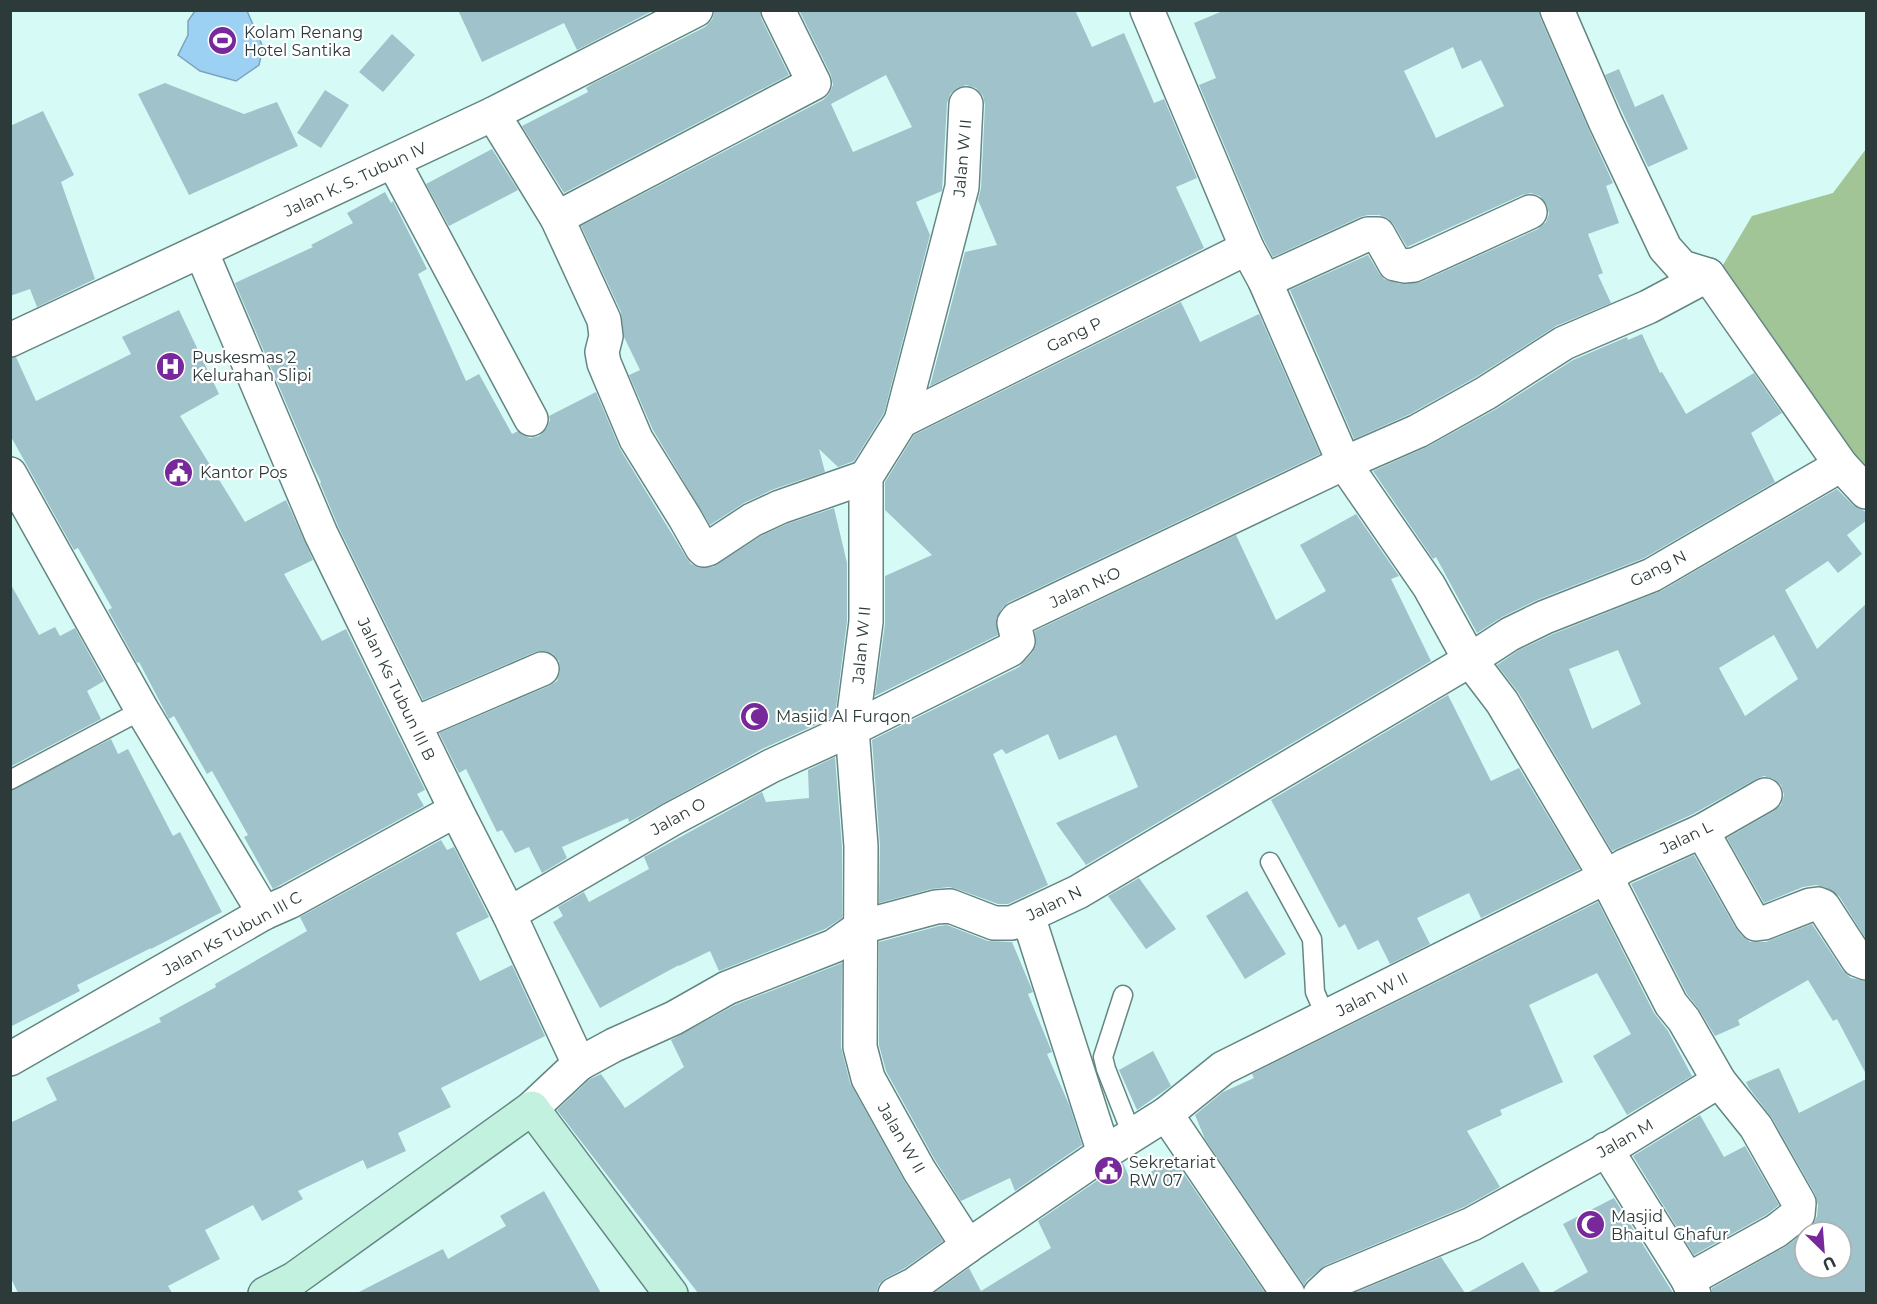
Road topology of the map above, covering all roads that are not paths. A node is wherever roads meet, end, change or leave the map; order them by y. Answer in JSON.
{"nodes":[{"id":1,"x":696,"y":10,"type":"edge"},
{"id":2,"x":778,"y":10,"type":"edge"},
{"id":3,"x":1147,"y":10,"type":"edge"},
{"id":4,"x":1557,"y":10,"type":"edge"},
{"id":5,"x":966,"y":104,"type":"dead end"},
{"id":6,"x":493,"y":114,"type":"junction"},
{"id":7,"x":393,"y":161,"type":"junction"},
{"id":8,"x":1530,"y":212,"type":"dead end"},
{"id":9,"x":556,"y":218,"type":"junction"},
{"id":10,"x":1247,"y":248,"type":"junction"},
{"id":11,"x":201,"y":251,"type":"junction"},
{"id":12,"x":1708,"y":275,"type":"junction"},
{"id":13,"x":1265,"y":281,"type":"junction"},
{"id":14,"x":10,"y":340,"type":"edge"},
{"id":15,"x":531,"y":419,"type":"dead end"},
{"id":16,"x":900,"y":421,"type":"junction"},
{"id":17,"x":1344,"y":463,"type":"junction"},
{"id":18,"x":1841,"y":465,"type":"junction"},
{"id":19,"x":10,"y":474,"type":"edge"},
{"id":20,"x":866,"y":477,"type":"junction"},
{"id":21,"x":1866,"y":492,"type":"edge"},
{"id":22,"x":1470,"y":660,"type":"junction"},
{"id":23,"x":542,"y":669,"type":"dead end"},
{"id":24,"x":142,"y":710,"type":"junction"},
{"id":25,"x":414,"y":724,"type":"junction"},
{"id":26,"x":852,"y":729,"type":"junction"},
{"id":27,"x":10,"y":780,"type":"edge"},
{"id":28,"x":1764,"y":795,"type":"dead end"},
{"id":29,"x":456,"y":810,"type":"junction"},
{"id":30,"x":1702,"y":831,"type":"junction"},
{"id":31,"x":1270,"y":862,"type":"dead end"},
{"id":32,"x":1606,"y":877,"type":"junction"},
{"id":33,"x":264,"y":913,"type":"junction"},
{"id":34,"x":509,"y":914,"type":"junction"},
{"id":35,"x":1028,"y":916,"type":"junction"},
{"id":36,"x":861,"y":927,"type":"junction"},
{"id":37,"x":1866,"y":963,"type":"edge"},
{"id":38,"x":1123,"y":994,"type":"dead end"},
{"id":39,"x":1326,"y":1017,"type":"junction"},
{"id":40,"x":10,"y":1059,"type":"edge"},
{"id":41,"x":579,"y":1064,"type":"junction"},
{"id":42,"x":1719,"y":1081,"type":"junction"},
{"id":43,"x":532,"y":1108,"type":"junction"},
{"id":44,"x":1166,"y":1114,"type":"junction"},
{"id":45,"x":1132,"y":1135,"type":"junction"},
{"id":46,"x":1606,"y":1149,"type":"junction"},
{"id":47,"x":1104,"y":1153,"type":"junction"},
{"id":48,"x":968,"y":1246,"type":"junction"},
{"id":49,"x":1691,"y":1287,"type":"edge"},
{"id":50,"x":265,"y":1293,"type":"edge"},
{"id":51,"x":671,"y":1293,"type":"edge"},
{"id":52,"x":895,"y":1293,"type":"edge"},
{"id":53,"x":1288,"y":1293,"type":"edge"},
{"id":54,"x":1320,"y":1293,"type":"edge"}],
"edges":[{"from":1,"to":6,"type":"street","name":"Jalan K. S. Tubun IV"},
{"from":2,"to":9,"type":"street"},
{"from":3,"to":10,"type":"street"},
{"from":4,"to":12,"type":"street"},
{"from":5,"to":16,"type":"street","name":"Jalan W II"},
{"from":6,"to":7,"type":"street","name":"Jalan K. S. Tubun IV"},
{"from":6,"to":9,"type":"street"},
{"from":7,"to":11,"type":"street","name":"Jalan K. S. Tubun IV"},
{"from":7,"to":15,"type":"street"},
{"from":8,"to":13,"type":"street"},
{"from":9,"to":20,"type":"street"},
{"from":10,"to":13,"type":"street"},
{"from":10,"to":16,"type":"street","name":"Gang P"},
{"from":11,"to":14,"type":"street","name":"Jalan K. S. Tubun IV"},
{"from":11,"to":25,"type":"street","name":"Jalan Ks Tubun III B"},
{"from":12,"to":17,"type":"street"},
{"from":12,"to":18,"type":"street"},
{"from":13,"to":17,"type":"street"},
{"from":16,"to":20,"type":"street","name":"Jalan W II"},
{"from":17,"to":22,"type":"street"},
{"from":17,"to":26,"type":"street","name":"Jalan N:O"},
{"from":18,"to":21,"type":"street"},
{"from":18,"to":22,"type":"street","name":"Gang N"},
{"from":19,"to":24,"type":"street"},
{"from":20,"to":26,"type":"street","name":"Jalan W II"},
{"from":22,"to":32,"type":"street"},
{"from":22,"to":35,"type":"street","name":"Jalan N"},
{"from":23,"to":25,"type":"street"},
{"from":24,"to":27,"type":"lane"},
{"from":24,"to":33,"type":"street"},
{"from":25,"to":29,"type":"street","name":"Jalan Ks Tubun III B"},
{"from":26,"to":34,"type":"street","name":"Jalan O"},
{"from":26,"to":36,"type":"street","name":"Jalan W II"},
{"from":28,"to":30,"type":"street","name":"Jalan L"},
{"from":29,"to":33,"type":"street","name":"Jalan Ks Tubun III C"},
{"from":29,"to":34,"type":"street","name":"Jalan Ks Tubun III B"},
{"from":30,"to":32,"type":"street","name":"Jalan L"},
{"from":30,"to":37,"type":"street"},
{"from":31,"to":39,"type":"lane"},
{"from":32,"to":39,"type":"street","name":"Jalan W II"},
{"from":32,"to":42,"type":"street"},
{"from":33,"to":40,"type":"street","name":"Jalan Ks Tubun III C"},
{"from":34,"to":41,"type":"street","name":"Jalan Ks Tubun III B"},
{"from":35,"to":36,"type":"street","name":"Jalan N"},
{"from":35,"to":47,"type":"street"},
{"from":36,"to":41,"type":"street","name":"Jalan N"},
{"from":36,"to":48,"type":"street","name":"Jalan W II"},
{"from":38,"to":45,"type":"lane"},
{"from":39,"to":44,"type":"street","name":"Jalan W II"},
{"from":41,"to":43,"type":"street"},
{"from":42,"to":46,"type":"street","name":"Jalan M"},
{"from":42,"to":49,"type":"street"},
{"from":43,"to":50,"type":"street"},
{"from":43,"to":51,"type":"street"},
{"from":44,"to":45,"type":"street","name":"Jalan W II"},
{"from":44,"to":53,"type":"street"},
{"from":45,"to":47,"type":"street","name":"Jalan W II"},
{"from":46,"to":49,"type":"street"},
{"from":46,"to":54,"type":"street","name":"Jalan M"},
{"from":47,"to":48,"type":"street","name":"Jalan W II"},
{"from":48,"to":52,"type":"street","name":"Jalan W II"}]}
